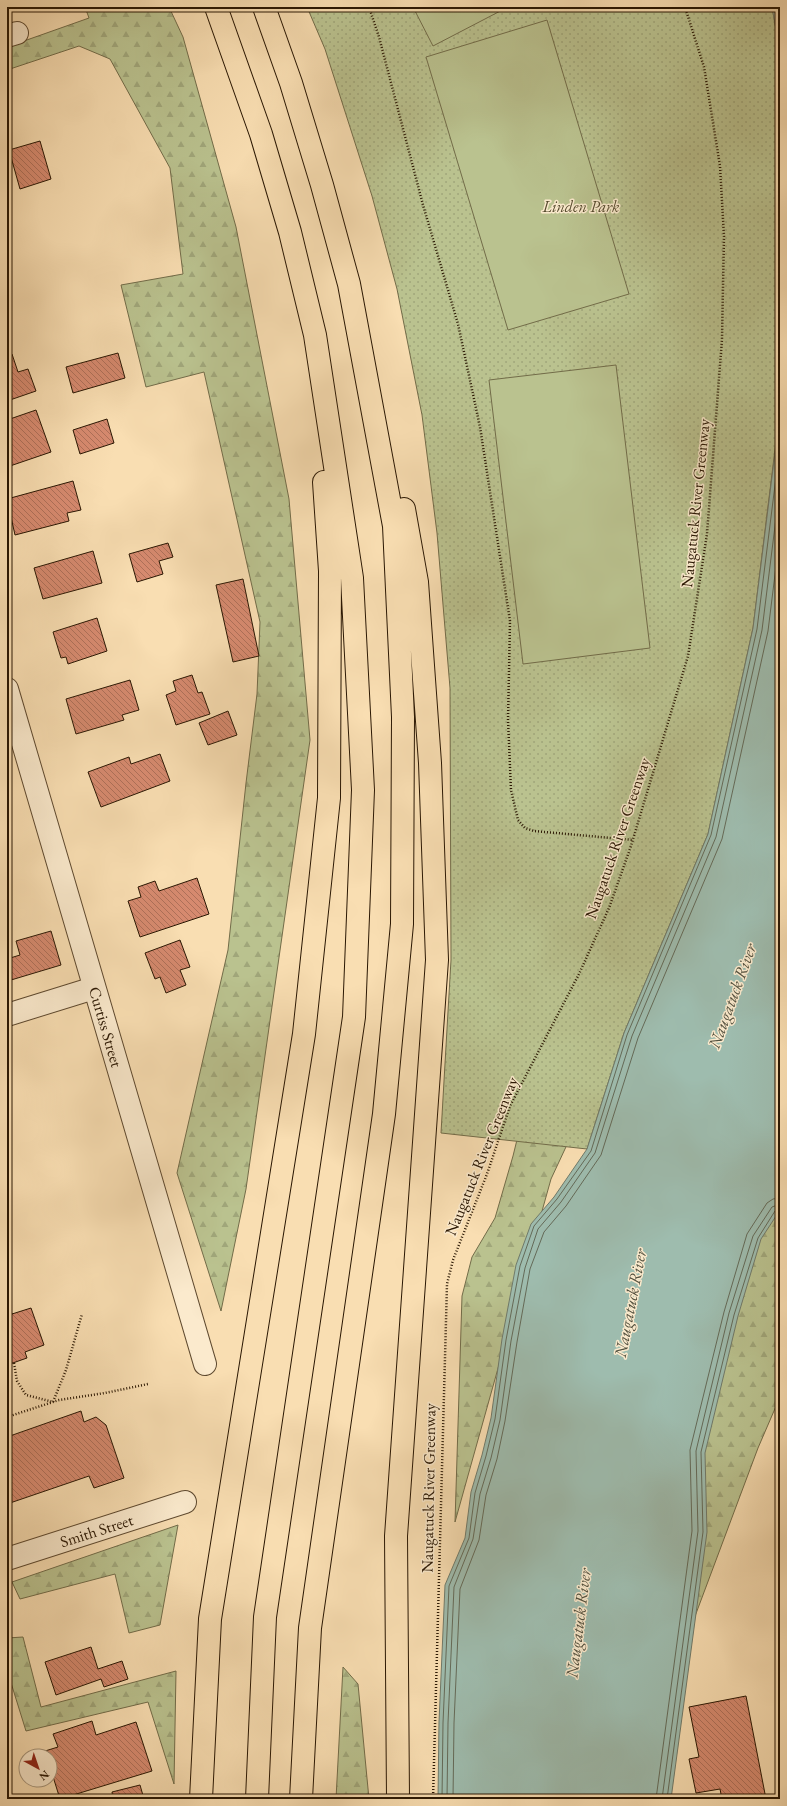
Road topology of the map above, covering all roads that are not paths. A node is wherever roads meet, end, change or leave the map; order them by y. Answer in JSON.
{"nodes":[{"id":1,"x":216,"y":7,"type":"edge"},
{"id":2,"x":264,"y":7,"type":"edge"},
{"id":3,"x":349,"y":284,"type":"junction"},
{"id":4,"x":315,"y":335,"type":"junction"},
{"id":5,"x":7,"y":689,"type":"edge"},
{"id":6,"x":94,"y":988,"type":"junction"},
{"id":7,"x":7,"y":1016,"type":"edge"},
{"id":8,"x":205,"y":1364,"type":"dead end"},
{"id":9,"x":185,"y":1502,"type":"dead end"},
{"id":10,"x":7,"y":1559,"type":"edge"},
{"id":11,"x":201,"y":1799,"type":"edge"},
{"id":12,"x":257,"y":1799,"type":"edge"},
{"id":13,"x":301,"y":1799,"type":"edge"},
{"id":14,"x":398,"y":1799,"type":"edge"}],
"edges":[{"from":1,"to":4,"type":"highway"},
{"from":2,"to":3,"type":"highway"},
{"from":3,"to":13,"type":"highway"},
{"from":3,"to":14,"type":"highway"},
{"from":4,"to":11,"type":"highway"},
{"from":4,"to":12,"type":"highway"},
{"from":5,"to":6,"type":"street","name":"Curtiss Street"},
{"from":6,"to":7,"type":"street"},
{"from":6,"to":8,"type":"street","name":"Curtiss Street"},
{"from":9,"to":10,"type":"street","name":"Smith Street"}]}
